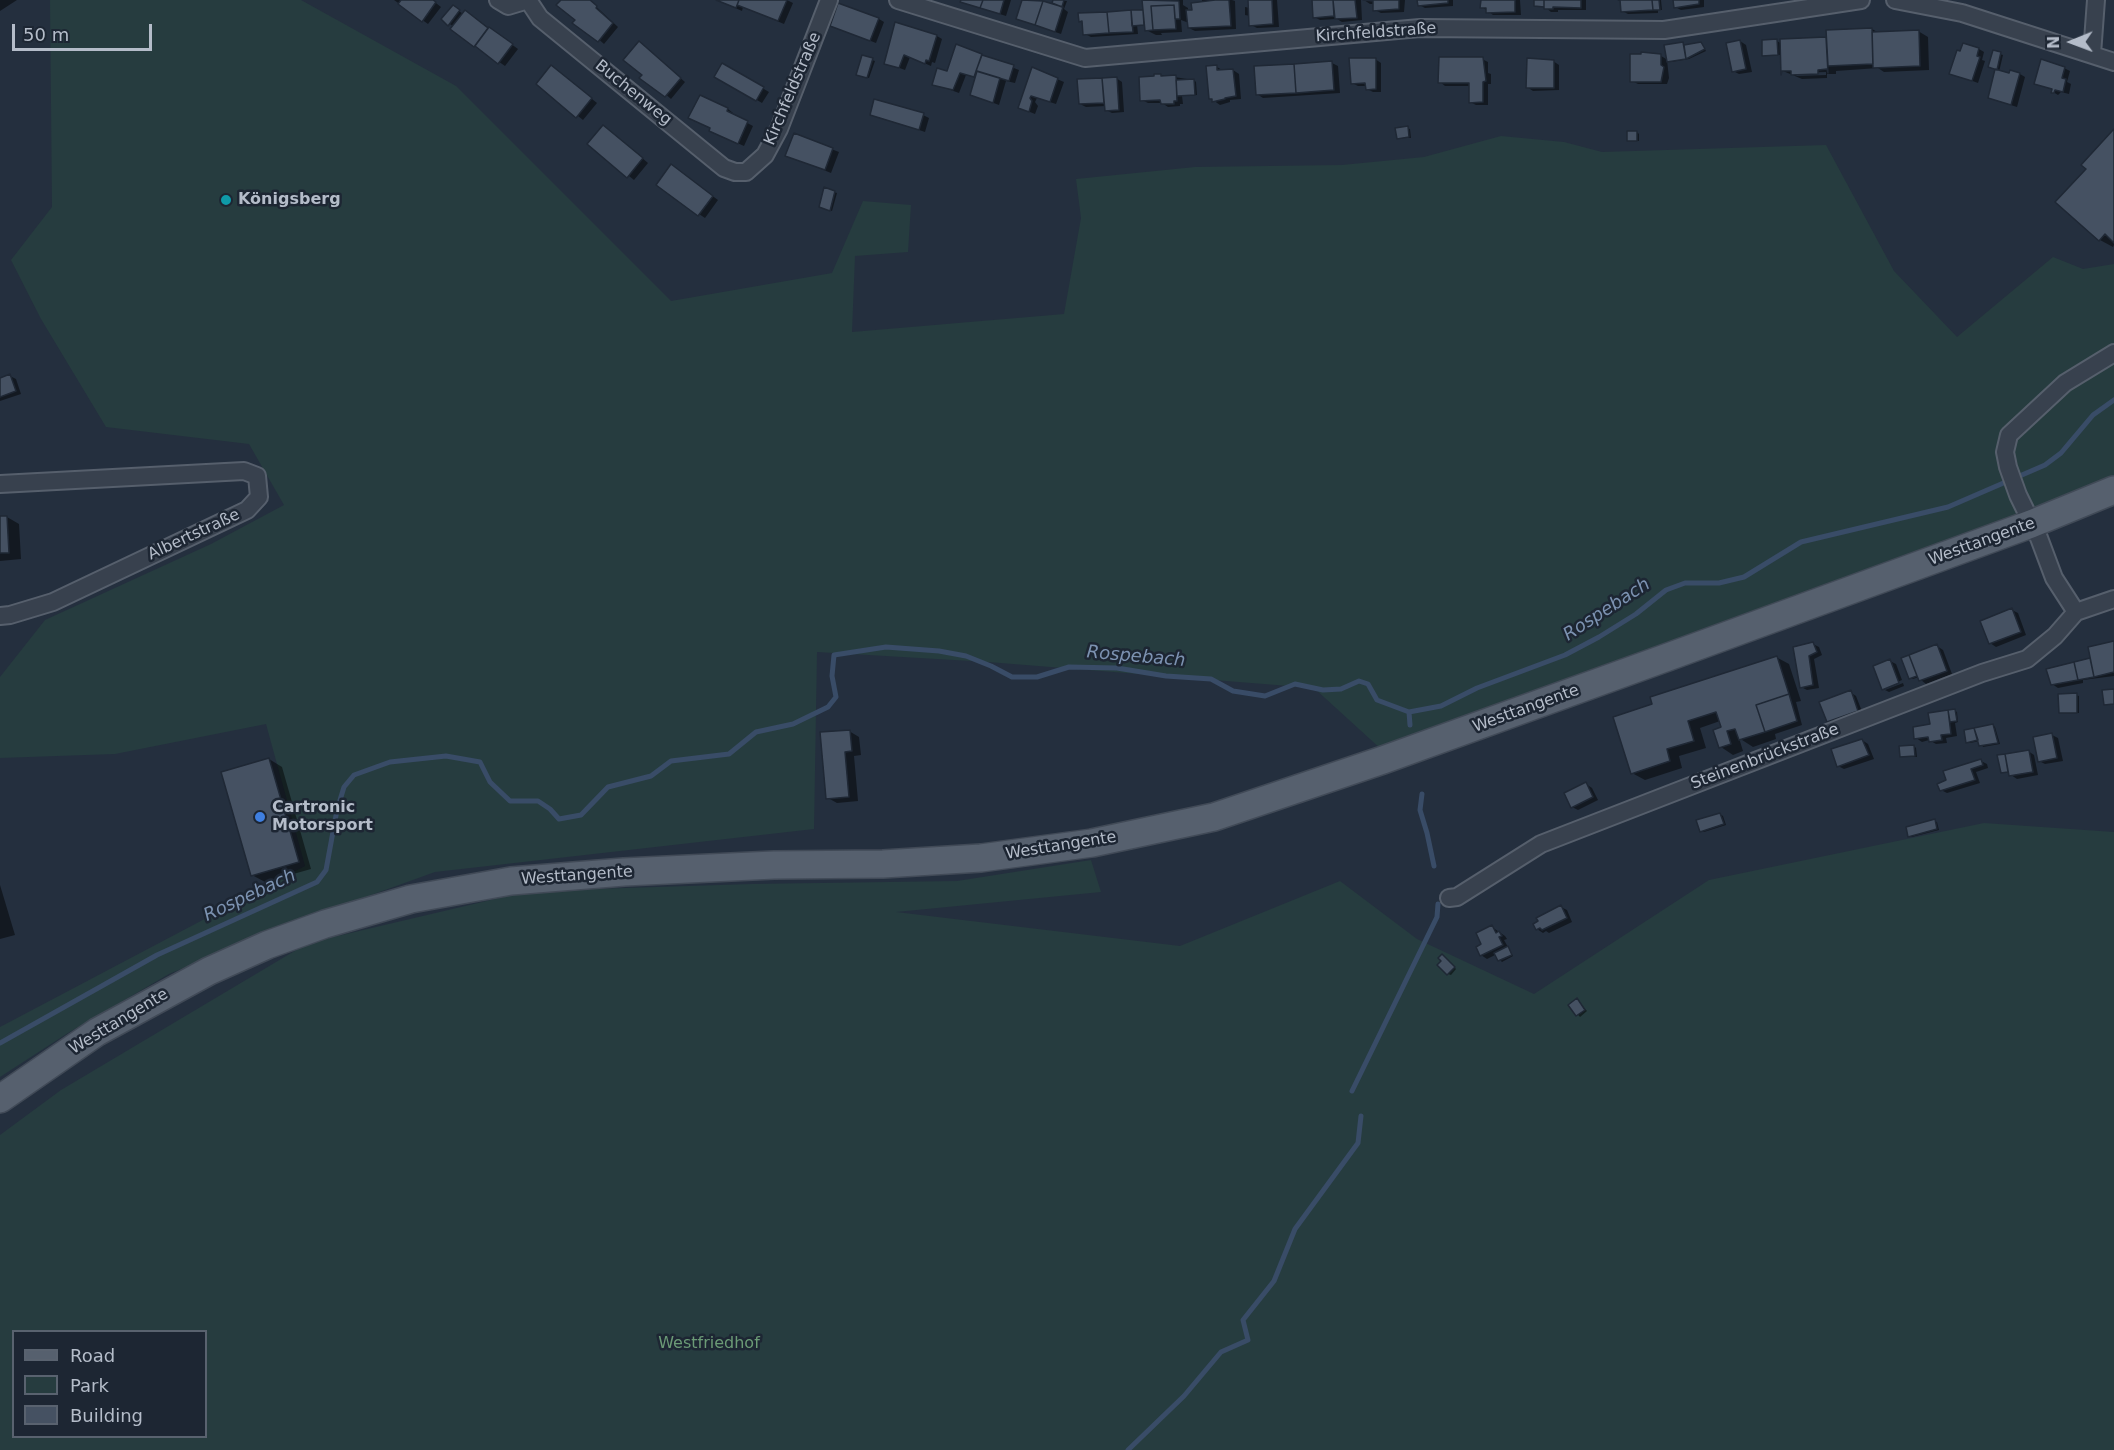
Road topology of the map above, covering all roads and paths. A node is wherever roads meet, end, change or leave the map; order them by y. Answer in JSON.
{"nodes":[{"id":1,"x":498,"y":0,"type":"edge"},
{"id":2,"x":528,"y":0,"type":"edge"},
{"id":3,"x":830,"y":0,"type":"edge"},
{"id":4,"x":898,"y":0,"type":"edge"},
{"id":5,"x":1861,"y":0,"type":"edge"},
{"id":6,"x":1895,"y":0,"type":"edge"},
{"id":7,"x":2096,"y":0,"type":"edge"},
{"id":8,"x":2092,"y":54,"type":"junction"},
{"id":9,"x":2114,"y":62,"type":"edge"},
{"id":10,"x":746,"y":172,"type":"joint"},
{"id":11,"x":2114,"y":353,"type":"edge"},
{"id":12,"x":0,"y":484,"type":"edge"},
{"id":13,"x":2114,"y":490,"type":"edge"},
{"id":14,"x":2031,"y":524,"type":"junction"},
{"id":15,"x":2114,"y":599,"type":"edge"},
{"id":16,"x":2076,"y":612,"type":"junction"},
{"id":17,"x":0,"y":616,"type":"edge"},
{"id":18,"x":1449,"y":898,"type":"dead end"},
{"id":19,"x":0,"y":1098,"type":"edge"}],
"edges":[{"from":1,"to":2,"type":"street","name":"Buchenweg"},
{"from":2,"to":10,"type":"street","name":"Buchenweg"},
{"from":3,"to":10,"type":"street","name":"Kirchfeldstraße"},
{"from":4,"to":5,"type":"street","name":"Kirchfeldstraße"},
{"from":6,"to":8,"type":"street"},
{"from":7,"to":8,"type":"street"},
{"from":8,"to":9,"type":"street"},
{"from":11,"to":14,"type":"street"},
{"from":12,"to":17,"type":"street","name":"Albertstraße"},
{"from":13,"to":14,"type":"main road","name":"Westtangente"},
{"from":14,"to":16,"type":"street"},
{"from":14,"to":19,"type":"main road","name":"Westtangente"},
{"from":15,"to":16,"type":"street","name":"Steinenbrückstraße"},
{"from":16,"to":18,"type":"street","name":"Steinenbrückstraße"}]}
